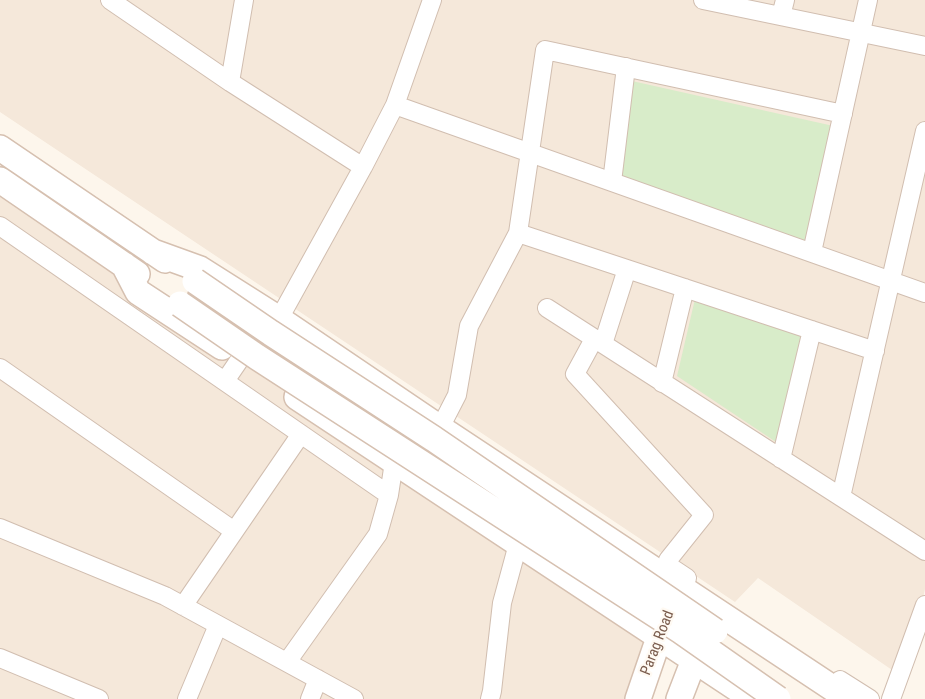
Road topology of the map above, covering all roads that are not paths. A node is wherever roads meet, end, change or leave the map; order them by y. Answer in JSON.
{"nodes":[{"id":1,"x":110,"y":0,"type":"edge"},
{"id":2,"x":244,"y":0,"type":"edge"},
{"id":3,"x":432,"y":0,"type":"edge"},
{"id":4,"x":703,"y":0,"type":"edge"},
{"id":5,"x":868,"y":0,"type":"edge"},
{"id":6,"x":783,"y":8,"type":"edge"},
{"id":7,"x":861,"y":32,"type":"junction"},
{"id":8,"x":925,"y":46,"type":"edge"},
{"id":9,"x":626,"y":67,"type":"junction"},
{"id":10,"x":230,"y":82,"type":"junction"},
{"id":11,"x":395,"y":105,"type":"junction"},
{"id":12,"x":843,"y":114,"type":"junction"},
{"id":13,"x":925,"y":131,"type":"edge"},
{"id":14,"x":0,"y":148,"type":"edge"},
{"id":15,"x":529,"y":152,"type":"junction"},
{"id":16,"x":362,"y":167,"type":"junction"},
{"id":17,"x":0,"y":180,"type":"edge"},
{"id":18,"x":612,"y":182,"type":"junction"},
{"id":19,"x":0,"y":226,"type":"edge"},
{"id":20,"x":518,"y":233,"type":"junction"},
{"id":21,"x":153,"y":252,"type":"junction"},
{"id":22,"x":812,"y":252,"type":"junction"},
{"id":23,"x":124,"y":265,"type":"junction"},
{"id":24,"x":627,"y":269,"type":"junction"},
{"id":25,"x":891,"y":280,"type":"junction"},
{"id":26,"x":686,"y":288,"type":"junction"},
{"id":27,"x":925,"y":292,"type":"edge"},
{"id":28,"x":547,"y":308,"type":"dead end"},
{"id":29,"x":279,"y":319,"type":"junction"},
{"id":30,"x":812,"y":330,"type":"junction"},
{"id":31,"x":598,"y":341,"type":"junction"},
{"id":32,"x":875,"y":351,"type":"junction"},
{"id":33,"x":240,"y":359,"type":"junction"},
{"id":34,"x":0,"y":368,"type":"edge"},
{"id":35,"x":225,"y":381,"type":"junction"},
{"id":36,"x":662,"y":383,"type":"junction"},
{"id":37,"x":440,"y":428,"type":"junction"},
{"id":38,"x":301,"y":434,"type":"junction"},
{"id":39,"x":781,"y":459,"type":"junction"},
{"id":40,"x":394,"y":462,"type":"junction"},
{"id":41,"x":389,"y":495,"type":"junction"},
{"id":42,"x":841,"y":498,"type":"junction"},
{"id":43,"x":0,"y":528,"type":"edge"},
{"id":44,"x":234,"y":530,"type":"junction"},
{"id":45,"x":518,"y":544,"type":"junction"},
{"id":46,"x":925,"y":551,"type":"edge"},
{"id":47,"x":680,"y":587,"type":"junction"},
{"id":48,"x":925,"y":605,"type":"edge"},
{"id":49,"x":183,"y":606,"type":"junction"},
{"id":50,"x":720,"y":614,"type":"junction"},
{"id":51,"x":218,"y":624,"type":"junction"},
{"id":52,"x":658,"y":637,"type":"junction"},
{"id":53,"x":0,"y":658,"type":"edge"},
{"id":54,"x":694,"y":660,"type":"junction"},
{"id":55,"x":287,"y":662,"type":"junction"},
{"id":56,"x":318,"y":679,"type":"junction"},
{"id":57,"x":98,"y":699,"type":"edge"},
{"id":58,"x":187,"y":699,"type":"edge"},
{"id":59,"x":310,"y":699,"type":"edge"},
{"id":60,"x":354,"y":699,"type":"edge"},
{"id":61,"x":490,"y":699,"type":"edge"},
{"id":62,"x":638,"y":699,"type":"edge"},
{"id":63,"x":679,"y":699,"type":"edge"},
{"id":64,"x":753,"y":699,"type":"edge"},
{"id":65,"x":778,"y":699,"type":"edge"},
{"id":66,"x":820,"y":699,"type":"edge"},
{"id":67,"x":850,"y":699,"type":"edge"},
{"id":68,"x":870,"y":699,"type":"edge"},
{"id":69,"x":891,"y":699,"type":"edge"}],
"edges":[{"from":1,"to":10,"type":"street"},
{"from":2,"to":10,"type":"street"},
{"from":3,"to":11,"type":"street"},
{"from":4,"to":6,"type":"street"},
{"from":5,"to":7,"type":"street"},
{"from":6,"to":7,"type":"street"},
{"from":7,"to":8,"type":"street"},
{"from":7,"to":12,"type":"street"},
{"from":9,"to":12,"type":"street"},
{"from":9,"to":15,"type":"street"},
{"from":9,"to":18,"type":"street"},
{"from":10,"to":16,"type":"street"},
{"from":11,"to":15,"type":"street"},
{"from":11,"to":16,"type":"street"},
{"from":12,"to":22,"type":"street"},
{"from":13,"to":25,"type":"street"},
{"from":14,"to":21,"type":"street"},
{"from":15,"to":18,"type":"street"},
{"from":15,"to":20,"type":"street"},
{"from":16,"to":29,"type":"street"},
{"from":17,"to":23,"type":"street"},
{"from":18,"to":22,"type":"street"},
{"from":19,"to":35,"type":"street"},
{"from":20,"to":24,"type":"street"},
{"from":20,"to":37,"type":"street"},
{"from":21,"to":29,"type":"street"},
{"from":21,"to":66,"type":"street","bridge":true},
{"from":22,"to":25,"type":"street"},
{"from":23,"to":33,"type":"street"},
{"from":23,"to":65,"type":"street","bridge":true},
{"from":24,"to":26,"type":"street"},
{"from":24,"to":31,"type":"street"},
{"from":25,"to":27,"type":"street"},
{"from":25,"to":32,"type":"street"},
{"from":26,"to":30,"type":"street"},
{"from":26,"to":36,"type":"street"},
{"from":28,"to":31,"type":"street"},
{"from":29,"to":33,"type":"street"},
{"from":29,"to":37,"type":"street"},
{"from":30,"to":32,"type":"street"},
{"from":30,"to":39,"type":"street"},
{"from":31,"to":36,"type":"street"},
{"from":31,"to":68,"type":"street"},
{"from":32,"to":42,"type":"street"},
{"from":33,"to":35,"type":"street"},
{"from":33,"to":40,"type":"street"},
{"from":34,"to":44,"type":"street"},
{"from":35,"to":38,"type":"street"},
{"from":36,"to":39,"type":"street"},
{"from":37,"to":47,"type":"street"},
{"from":38,"to":41,"type":"street"},
{"from":38,"to":44,"type":"street"},
{"from":39,"to":42,"type":"street"},
{"from":40,"to":41,"type":"street"},
{"from":40,"to":45,"type":"street"},
{"from":41,"to":55,"type":"street"},
{"from":42,"to":46,"type":"street"},
{"from":43,"to":49,"type":"street"},
{"from":44,"to":49,"type":"street"},
{"from":45,"to":52,"type":"street"},
{"from":45,"to":61,"type":"street"},
{"from":47,"to":50,"type":"street"},
{"from":47,"to":52,"type":"street","name":"Parag Road"},
{"from":48,"to":69,"type":"street"},
{"from":49,"to":51,"type":"street"},
{"from":50,"to":54,"type":"street"},
{"from":50,"to":67,"type":"street"},
{"from":51,"to":55,"type":"street"},
{"from":51,"to":58,"type":"street"},
{"from":52,"to":54,"type":"street"},
{"from":52,"to":62,"type":"street","name":"Parag Road"},
{"from":53,"to":57,"type":"street"},
{"from":54,"to":63,"type":"street"},
{"from":54,"to":64,"type":"street"},
{"from":55,"to":56,"type":"street"},
{"from":56,"to":59,"type":"street"},
{"from":56,"to":60,"type":"street"}]}
